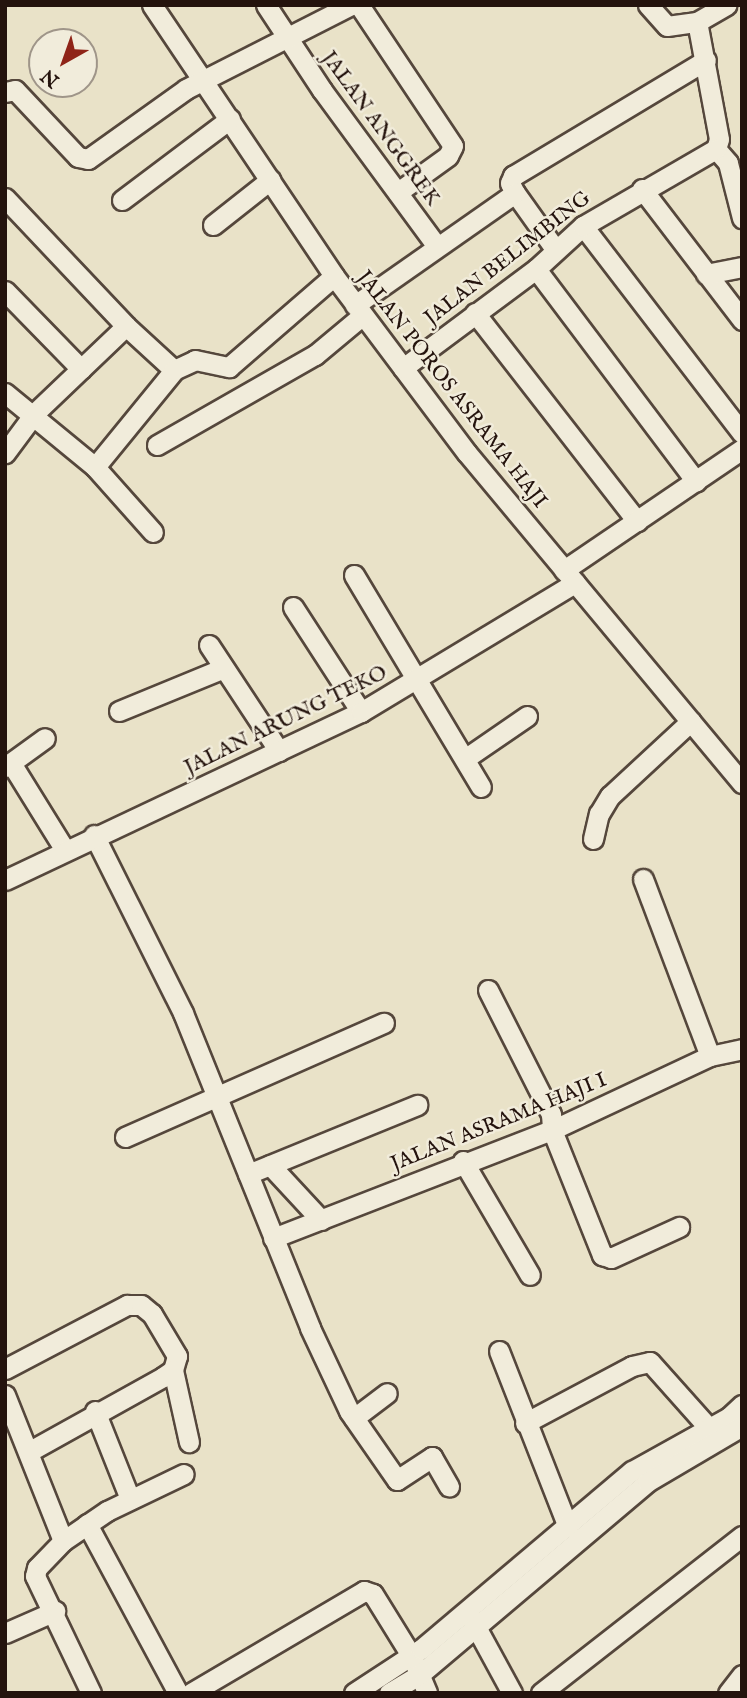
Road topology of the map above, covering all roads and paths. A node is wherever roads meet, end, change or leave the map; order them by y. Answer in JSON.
{"nodes":[{"id":1,"x":152,"y":5,"type":"edge"},
{"id":2,"x":266,"y":5,"type":"edge"},
{"id":3,"x":351,"y":5,"type":"edge"},
{"id":4,"x":359,"y":5,"type":"edge"},
{"id":5,"x":648,"y":5,"type":"edge"},
{"id":6,"x":727,"y":5,"type":"edge"},
{"id":7,"x":697,"y":22,"type":"junction"},
{"id":8,"x":287,"y":40,"type":"junction"},
{"id":9,"x":706,"y":60,"type":"junction"},
{"id":10,"x":205,"y":82,"type":"junction"},
{"id":11,"x":5,"y":92,"type":"edge"},
{"id":12,"x":229,"y":119,"type":"junction"},
{"id":13,"x":716,"y":149,"type":"junction"},
{"id":14,"x":270,"y":180,"type":"junction"},
{"id":15,"x":642,"y":189,"type":"junction"},
{"id":16,"x":398,"y":192,"type":"junction"},
{"id":17,"x":515,"y":193,"type":"junction"},
{"id":18,"x":5,"y":198,"type":"edge"},
{"id":19,"x":122,"y":200,"type":"dead end"},
{"id":20,"x":742,"y":218,"type":"edge"},
{"id":21,"x":213,"y":225,"type":"dead end"},
{"id":22,"x":583,"y":226,"type":"junction"},
{"id":23,"x":436,"y":245,"type":"junction"},
{"id":24,"x":555,"y":249,"type":"junction"},
{"id":25,"x":742,"y":267,"type":"edge"},
{"id":26,"x":536,"y":269,"type":"junction"},
{"id":27,"x":706,"y":274,"type":"junction"},
{"id":28,"x":334,"y":276,"type":"junction"},
{"id":29,"x":5,"y":291,"type":"edge"},
{"id":30,"x":359,"y":310,"type":"junction"},
{"id":31,"x":475,"y":313,"type":"junction"},
{"id":32,"x":742,"y":320,"type":"edge"},
{"id":33,"x":126,"y":326,"type":"junction"},
{"id":34,"x":403,"y":368,"type":"junction"},
{"id":35,"x":81,"y":369,"type":"junction"},
{"id":36,"x":174,"y":370,"type":"junction"},
{"id":37,"x":5,"y":393,"type":"edge"},
{"id":38,"x":34,"y":414,"type":"junction"},
{"id":39,"x":742,"y":433,"type":"edge"},
{"id":40,"x":157,"y":445,"type":"dead end"},
{"id":41,"x":742,"y":449,"type":"edge"},
{"id":42,"x":5,"y":453,"type":"edge"},
{"id":43,"x":95,"y":467,"type":"junction"},
{"id":44,"x":696,"y":481,"type":"junction"},
{"id":45,"x":637,"y":521,"type":"junction"},
{"id":46,"x":153,"y":532,"type":"dead end"},
{"id":47,"x":354,"y":575,"type":"dead end"},
{"id":48,"x":570,"y":577,"type":"junction"},
{"id":49,"x":293,"y":607,"type":"dead end"},
{"id":50,"x":209,"y":645,"type":"dead end"},
{"id":51,"x":224,"y":668,"type":"junction"},
{"id":52,"x":419,"y":681,"type":"junction"},
{"id":53,"x":119,"y":711,"type":"dead end"},
{"id":54,"x":362,"y":712,"type":"junction"},
{"id":55,"x":527,"y":716,"type":"dead end"},
{"id":56,"x":691,"y":721,"type":"junction"},
{"id":57,"x":45,"y":738,"type":"dead end"},
{"id":58,"x":279,"y":751,"type":"junction"},
{"id":59,"x":466,"y":758,"type":"junction"},
{"id":60,"x":8,"y":765,"type":"edge"},
{"id":61,"x":742,"y":783,"type":"edge"},
{"id":62,"x":481,"y":787,"type":"dead end"},
{"id":63,"x":94,"y":835,"type":"junction"},
{"id":64,"x":593,"y":839,"type":"dead end"},
{"id":65,"x":65,"y":850,"type":"junction"},
{"id":66,"x":10,"y":871,"type":"edge"},
{"id":67,"x":643,"y":879,"type":"dead end"},
{"id":68,"x":488,"y":990,"type":"dead end"},
{"id":69,"x":384,"y":1023,"type":"dead end"},
{"id":70,"x":742,"y":1049,"type":"edge"},
{"id":71,"x":710,"y":1056,"type":"junction"},
{"id":72,"x":218,"y":1097,"type":"junction"},
{"id":73,"x":417,"y":1105,"type":"dead end"},
{"id":74,"x":552,"y":1130,"type":"junction"},
{"id":75,"x":125,"y":1137,"type":"dead end"},
{"id":76,"x":463,"y":1161,"type":"junction"},
{"id":77,"x":270,"y":1165,"type":"junction"},
{"id":78,"x":248,"y":1174,"type":"junction"},
{"id":79,"x":321,"y":1220,"type":"junction"},
{"id":80,"x":679,"y":1227,"type":"dead end"},
{"id":81,"x":273,"y":1238,"type":"junction"},
{"id":82,"x":530,"y":1275,"type":"dead end"},
{"id":83,"x":499,"y":1351,"type":"dead end"},
{"id":84,"x":5,"y":1369,"type":"edge"},
{"id":85,"x":173,"y":1370,"type":"junction"},
{"id":86,"x":387,"y":1393,"type":"dead end"},
{"id":87,"x":5,"y":1395,"type":"edge"},
{"id":88,"x":95,"y":1411,"type":"junction"},
{"id":89,"x":354,"y":1419,"type":"junction"},
{"id":90,"x":739,"y":1422,"type":"edge"},
{"id":91,"x":525,"y":1423,"type":"junction"},
{"id":92,"x":715,"y":1435,"type":"junction"},
{"id":93,"x":189,"y":1442,"type":"dead end"},
{"id":94,"x":689,"y":1449,"type":"junction"},
{"id":95,"x":28,"y":1452,"type":"junction"},
{"id":96,"x":184,"y":1474,"type":"dead end"},
{"id":97,"x":449,"y":1486,"type":"dead end"},
{"id":98,"x":130,"y":1499,"type":"junction"},
{"id":99,"x":87,"y":1524,"type":"junction"},
{"id":100,"x":568,"y":1527,"type":"junction"},
{"id":101,"x":742,"y":1535,"type":"edge"},
{"id":102,"x":63,"y":1541,"type":"junction"},
{"id":103,"x":55,"y":1611,"type":"junction"},
{"id":104,"x":472,"y":1618,"type":"junction"},
{"id":105,"x":5,"y":1633,"type":"edge"},
{"id":106,"x":415,"y":1666,"type":"junction"},
{"id":107,"x":742,"y":1675,"type":"edge"},
{"id":108,"x":91,"y":1693,"type":"edge"},
{"id":109,"x":178,"y":1693,"type":"edge"},
{"id":110,"x":191,"y":1693,"type":"edge"},
{"id":111,"x":355,"y":1693,"type":"edge"},
{"id":112,"x":389,"y":1693,"type":"edge"},
{"id":113,"x":427,"y":1693,"type":"edge"},
{"id":114,"x":512,"y":1693,"type":"edge"},
{"id":115,"x":541,"y":1693,"type":"edge"},
{"id":116,"x":728,"y":1693,"type":"edge"}],
"edges":[{"from":1,"to":10,"type":"street","name":"JALAN POROS ASRAMA HAJI"},
{"from":2,"to":8,"type":"street","name":"JALAN ANGGREK"},
{"from":3,"to":8,"type":"street"},
{"from":4,"to":16,"type":"street"},
{"from":5,"to":7,"type":"street"},
{"from":6,"to":7,"type":"street"},
{"from":7,"to":9,"type":"street"},
{"from":8,"to":10,"type":"street"},
{"from":8,"to":16,"type":"street","name":"JALAN ANGGREK"},
{"from":9,"to":13,"type":"street"},
{"from":9,"to":17,"type":"street"},
{"from":10,"to":11,"type":"street"},
{"from":10,"to":12,"type":"street","name":"JALAN POROS ASRAMA HAJI"},
{"from":12,"to":14,"type":"street","name":"JALAN POROS ASRAMA HAJI"},
{"from":12,"to":19,"type":"street"},
{"from":13,"to":15,"type":"street","name":"JALAN BELIMBING"},
{"from":13,"to":20,"type":"street"},
{"from":14,"to":21,"type":"street"},
{"from":14,"to":28,"type":"street","name":"JALAN POROS ASRAMA HAJI"},
{"from":15,"to":22,"type":"street","name":"JALAN BELIMBING"},
{"from":15,"to":27,"type":"street"},
{"from":16,"to":23,"type":"street","name":"JALAN ANGGREK"},
{"from":17,"to":23,"type":"street"},
{"from":17,"to":24,"type":"street"},
{"from":18,"to":33,"type":"street"},
{"from":22,"to":24,"type":"street","name":"JALAN BELIMBING"},
{"from":22,"to":39,"type":"street"},
{"from":23,"to":30,"type":"street"},
{"from":24,"to":26,"type":"street","name":"JALAN BELIMBING"},
{"from":25,"to":27,"type":"street"},
{"from":26,"to":31,"type":"street","name":"JALAN BELIMBING"},
{"from":26,"to":44,"type":"street"},
{"from":27,"to":32,"type":"street"},
{"from":28,"to":30,"type":"street","name":"JALAN POROS ASRAMA HAJI"},
{"from":28,"to":36,"type":"street"},
{"from":29,"to":35,"type":"street"},
{"from":30,"to":34,"type":"street","name":"JALAN POROS ASRAMA HAJI"},
{"from":30,"to":40,"type":"street"},
{"from":31,"to":34,"type":"street","name":"JALAN BELIMBING"},
{"from":31,"to":45,"type":"street"},
{"from":33,"to":35,"type":"street"},
{"from":33,"to":36,"type":"street"},
{"from":34,"to":48,"type":"street","name":"JALAN POROS ASRAMA HAJI"},
{"from":35,"to":38,"type":"street"},
{"from":36,"to":43,"type":"street"},
{"from":37,"to":38,"type":"street"},
{"from":38,"to":42,"type":"street"},
{"from":38,"to":43,"type":"street"},
{"from":41,"to":44,"type":"street","name":"JALAN ARUNG TEKO"},
{"from":43,"to":46,"type":"street"},
{"from":44,"to":45,"type":"street","name":"JALAN ARUNG TEKO"},
{"from":45,"to":48,"type":"street","name":"JALAN ARUNG TEKO"},
{"from":47,"to":52,"type":"street"},
{"from":48,"to":52,"type":"street","name":"JALAN ARUNG TEKO"},
{"from":48,"to":56,"type":"street","name":"JALAN POROS ASRAMA HAJI"},
{"from":49,"to":54,"type":"street"},
{"from":50,"to":51,"type":"street"},
{"from":51,"to":53,"type":"street"},
{"from":51,"to":58,"type":"street"},
{"from":52,"to":54,"type":"street","name":"JALAN ARUNG TEKO"},
{"from":52,"to":59,"type":"street"},
{"from":54,"to":58,"type":"street","name":"JALAN ARUNG TEKO"},
{"from":55,"to":59,"type":"street"},
{"from":56,"to":61,"type":"street","name":"JALAN POROS ASRAMA HAJI"},
{"from":56,"to":64,"type":"street"},
{"from":57,"to":60,"type":"street"},
{"from":58,"to":63,"type":"street","name":"JALAN ARUNG TEKO"},
{"from":59,"to":62,"type":"street"},
{"from":60,"to":65,"type":"street"},
{"from":63,"to":65,"type":"street","name":"JALAN ARUNG TEKO"},
{"from":63,"to":72,"type":"street"},
{"from":65,"to":66,"type":"street","name":"JALAN ARUNG TEKO"},
{"from":67,"to":71,"type":"street"},
{"from":68,"to":74,"type":"street"},
{"from":69,"to":72,"type":"street"},
{"from":70,"to":71,"type":"street","name":"JALAN ASRAMA HAJI I"},
{"from":71,"to":74,"type":"street","name":"JALAN ASRAMA HAJI I"},
{"from":72,"to":75,"type":"street"},
{"from":72,"to":78,"type":"street"},
{"from":73,"to":77,"type":"street"},
{"from":74,"to":76,"type":"street","name":"JALAN ASRAMA HAJI I"},
{"from":74,"to":80,"type":"street"},
{"from":76,"to":79,"type":"street","name":"JALAN ASRAMA HAJI I"},
{"from":76,"to":82,"type":"street"},
{"from":77,"to":78,"type":"street"},
{"from":77,"to":79,"type":"street"},
{"from":78,"to":81,"type":"street"},
{"from":79,"to":81,"type":"street","name":"JALAN ASRAMA HAJI I"},
{"from":81,"to":89,"type":"street"},
{"from":83,"to":91,"type":"street"},
{"from":84,"to":85,"type":"street"},
{"from":85,"to":88,"type":"street"},
{"from":85,"to":93,"type":"street"},
{"from":86,"to":89,"type":"street"},
{"from":87,"to":95,"type":"street"},
{"from":88,"to":95,"type":"street"},
{"from":88,"to":98,"type":"street"},
{"from":89,"to":97,"type":"street"},
{"from":90,"to":92,"type":"street"},
{"from":91,"to":92,"type":"street"},
{"from":91,"to":100,"type":"street"},
{"from":92,"to":94,"type":"street"},
{"from":94,"to":100,"type":"street"},
{"from":94,"to":104,"type":"street"},
{"from":95,"to":102,"type":"street"},
{"from":96,"to":98,"type":"street"},
{"from":98,"to":99,"type":"street"},
{"from":99,"to":102,"type":"street"},
{"from":99,"to":109,"type":"street"},
{"from":100,"to":104,"type":"street"},
{"from":101,"to":115,"type":"street"},
{"from":102,"to":103,"type":"street"},
{"from":103,"to":105,"type":"street"},
{"from":103,"to":108,"type":"street"},
{"from":104,"to":106,"type":"street"},
{"from":104,"to":114,"type":"street"},
{"from":106,"to":110,"type":"street"},
{"from":106,"to":111,"type":"street"},
{"from":106,"to":112,"type":"street"},
{"from":106,"to":113,"type":"street"},
{"from":107,"to":116,"type":"street"}]}
